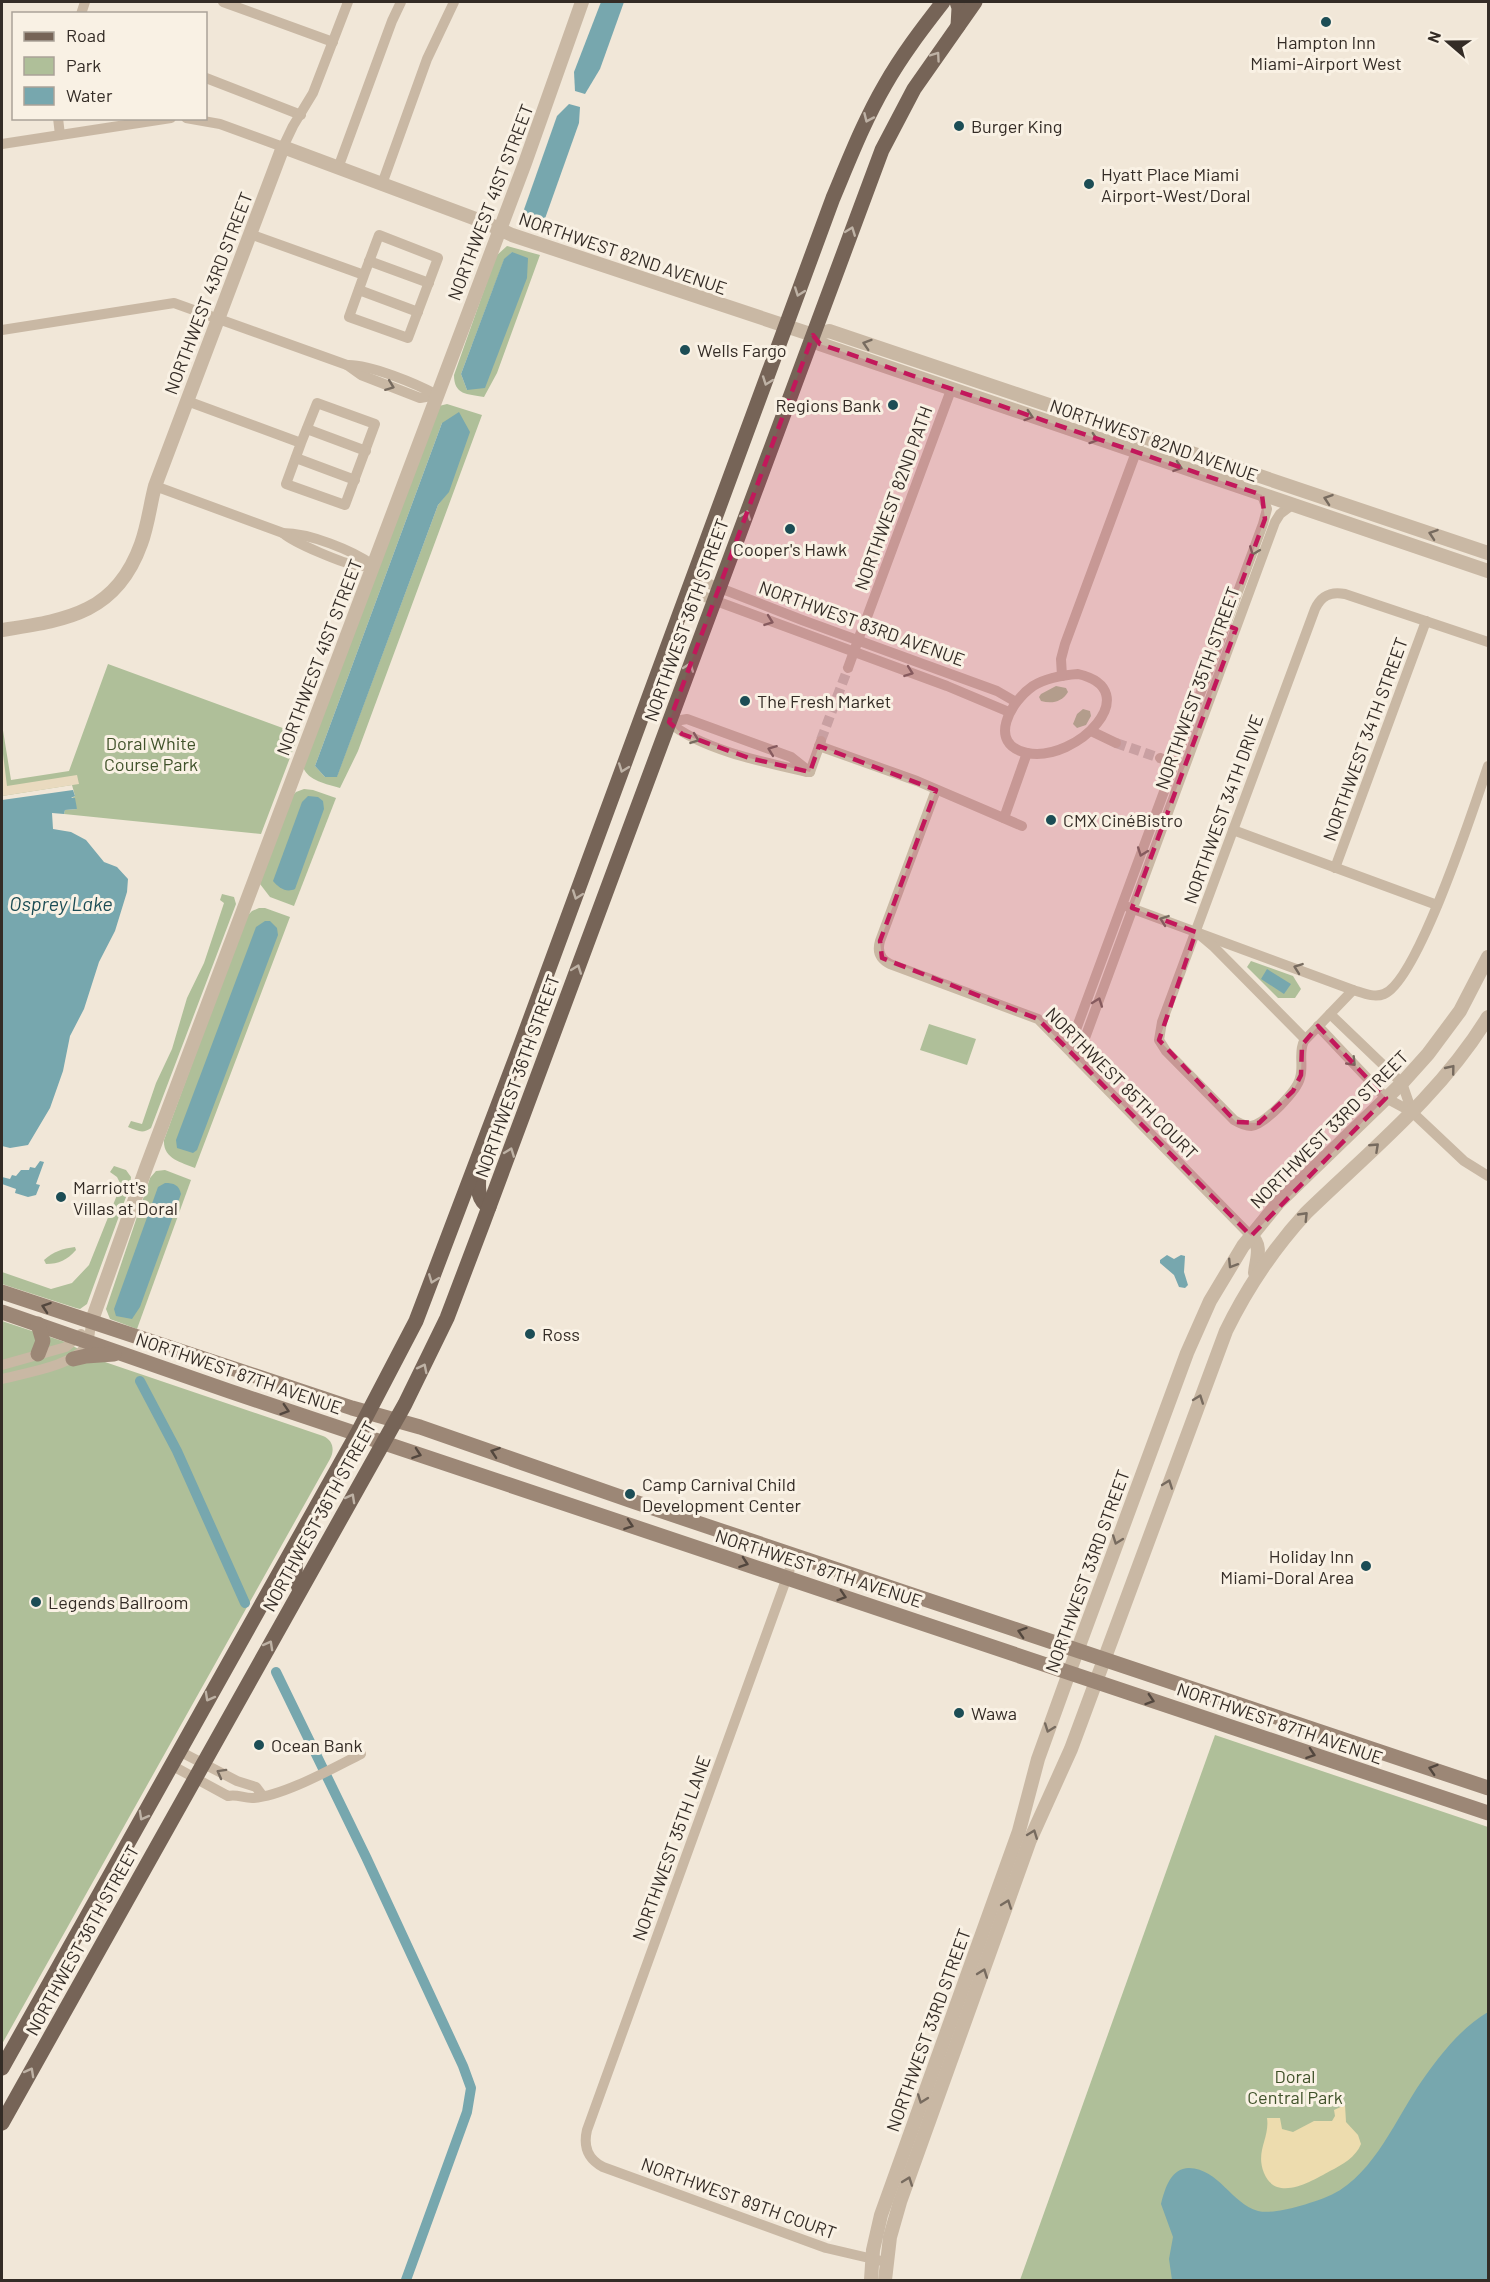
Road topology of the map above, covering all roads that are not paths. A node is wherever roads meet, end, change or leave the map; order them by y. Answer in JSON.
{"nodes":[{"id":1,"x":223,"y":2,"type":"edge"},
{"id":2,"x":348,"y":2,"type":"edge"},
{"id":3,"x":401,"y":2,"type":"edge"},
{"id":4,"x":454,"y":2,"type":"edge"},
{"id":5,"x":583,"y":2,"type":"edge"},
{"id":6,"x":943,"y":2,"type":"edge"},
{"id":7,"x":957,"y":2,"type":"edge"},
{"id":8,"x":975,"y":2,"type":"edge"},
{"id":9,"x":958,"y":26,"type":"junction"},
{"id":10,"x":333,"y":42,"type":"junction"},
{"id":11,"x":896,"y":67,"type":"junction"},
{"id":12,"x":922,"y":77,"type":"junction"},
{"id":13,"x":207,"y":78,"type":"edge"},
{"id":14,"x":301,"y":115,"type":"junction"},
{"id":15,"x":58,"y":120,"type":"edge"},
{"id":16,"x":158,"y":120,"type":"edge"},
{"id":17,"x":197,"y":120,"type":"edge"},
{"id":18,"x":60,"y":135,"type":"junction"},
{"id":19,"x":2,"y":144,"type":"edge"},
{"id":20,"x":283,"y":147,"type":"junction"},
{"id":21,"x":338,"y":168,"type":"junction"},
{"id":22,"x":381,"y":184,"type":"junction"},
{"id":23,"x":499,"y":229,"type":"junction"},
{"id":24,"x":250,"y":234,"type":"junction"},
{"id":25,"x":369,"y":261,"type":"junction"},
{"id":26,"x":364,"y":275,"type":"junction"},
{"id":27,"x":429,"y":283,"type":"junction"},
{"id":28,"x":358,"y":290,"type":"junction"},
{"id":29,"x":418,"y":312,"type":"junction"},
{"id":30,"x":219,"y":318,"type":"junction"},
{"id":31,"x":787,"y":327,"type":"junction"},
{"id":32,"x":2,"y":330,"type":"edge"},
{"id":33,"x":813,"y":335,"type":"junction"},
{"id":34,"x":984,"y":383,"type":"junction"},
{"id":35,"x":951,"y":390,"type":"junction"},
{"id":36,"x":437,"y":395,"type":"junction"},
{"id":37,"x":187,"y":401,"type":"junction"},
{"id":38,"x":1058,"y":408,"type":"junction"},
{"id":39,"x":1052,"y":424,"type":"junction"},
{"id":40,"x":307,"y":429,"type":"junction"},
{"id":41,"x":1142,"y":436,"type":"junction"},
{"id":42,"x":302,"y":443,"type":"junction"},
{"id":43,"x":366,"y":451,"type":"junction"},
{"id":44,"x":1136,"y":453,"type":"junction"},
{"id":45,"x":296,"y":458,"type":"junction"},
{"id":46,"x":355,"y":480,"type":"junction"},
{"id":47,"x":155,"y":486,"type":"junction"},
{"id":48,"x":1262,"y":495,"type":"junction"},
{"id":49,"x":1292,"y":505,"type":"junction"},
{"id":50,"x":1483,"y":551,"type":"edge"},
{"id":51,"x":1444,"y":556,"type":"junction"},
{"id":52,"x":373,"y":565,"type":"junction"},
{"id":53,"x":1488,"y":572,"type":"edge"},
{"id":54,"x":692,"y":584,"type":"junction"},
{"id":55,"x":716,"y":594,"type":"junction"},
{"id":56,"x":867,"y":617,"type":"dead end"},
{"id":57,"x":1426,"y":621,"type":"junction"},
{"id":58,"x":1231,"y":627,"type":"junction"},
{"id":59,"x":2,"y":630,"type":"edge"},
{"id":60,"x":860,"y":636,"type":"junction"},
{"id":61,"x":1488,"y":642,"type":"edge"},
{"id":62,"x":854,"y":652,"type":"junction"},
{"id":63,"x":848,"y":668,"type":"tunnel mouth"},
{"id":64,"x":1062,"y":676,"type":"junction"},
{"id":65,"x":1013,"y":707,"type":"junction"},
{"id":66,"x":644,"y":714,"type":"junction"},
{"id":67,"x":669,"y":722,"type":"junction"},
{"id":68,"x":1091,"y":731,"type":"junction"},
{"id":69,"x":730,"y":735,"type":"junction"},
{"id":70,"x":1116,"y":743,"type":"tunnel mouth"},
{"id":71,"x":725,"y":749,"type":"junction"},
{"id":72,"x":1027,"y":753,"type":"junction"},
{"id":73,"x":1160,"y":758,"type":"tunnel mouth"},
{"id":74,"x":1180,"y":765,"type":"junction"},
{"id":75,"x":1488,"y":766,"type":"edge"},
{"id":76,"x":810,"y":772,"type":"junction"},
{"id":77,"x":936,"y":790,"type":"junction"},
{"id":78,"x":1004,"y":818,"type":"junction"},
{"id":79,"x":1022,"y":826,"type":"dead end"},
{"id":80,"x":1233,"y":830,"type":"junction"},
{"id":81,"x":1335,"y":868,"type":"junction"},
{"id":82,"x":586,"y":870,"type":"junction"},
{"id":83,"x":610,"y":880,"type":"junction"},
{"id":84,"x":1437,"y":905,"type":"junction"},
{"id":85,"x":1127,"y":907,"type":"junction"},
{"id":86,"x":1196,"y":932,"type":"junction"},
{"id":87,"x":1488,"y":957,"type":"edge"},
{"id":88,"x":1353,"y":990,"type":"junction"},
{"id":89,"x":1330,"y":1014,"type":"junction"},
{"id":90,"x":1488,"y":1017,"type":"edge"},
{"id":91,"x":1318,"y":1026,"type":"junction"},
{"id":92,"x":1305,"y":1039,"type":"junction"},
{"id":93,"x":1070,"y":1051,"type":"junction"},
{"id":94,"x":1402,"y":1083,"type":"junction"},
{"id":95,"x":1386,"y":1098,"type":"junction"},
{"id":96,"x":1412,"y":1112,"type":"junction"},
{"id":97,"x":479,"y":1157,"type":"junction"},
{"id":98,"x":1488,"y":1176,"type":"edge"},
{"id":99,"x":489,"y":1207,"type":"junction"},
{"id":100,"x":1251,"y":1236,"type":"junction"},
{"id":101,"x":1255,"y":1278,"type":"junction"},
{"id":102,"x":2,"y":1292,"type":"edge"},
{"id":103,"x":2,"y":1312,"type":"edge"},
{"id":104,"x":91,"y":1323,"type":"junction"},
{"id":105,"x":38,"y":1324,"type":"junction"},
{"id":106,"x":82,"y":1340,"type":"junction"},
{"id":107,"x":38,"y":1354,"type":"junction"},
{"id":108,"x":120,"y":1354,"type":"junction"},
{"id":109,"x":72,"y":1359,"type":"junction"},
{"id":110,"x":2,"y":1365,"type":"edge"},
{"id":111,"x":247,"y":1374,"type":"junction"},
{"id":112,"x":181,"y":1375,"type":"junction"},
{"id":113,"x":2,"y":1379,"type":"edge"},
{"id":114,"x":369,"y":1413,"type":"junction"},
{"id":115,"x":395,"y":1420,"type":"junction"},
{"id":116,"x":357,"y":1434,"type":"junction"},
{"id":117,"x":383,"y":1442,"type":"junction"},
{"id":118,"x":658,"y":1510,"type":"junction"},
{"id":119,"x":651,"y":1532,"type":"junction"},
{"id":120,"x":297,"y":1541,"type":"junction"},
{"id":121,"x":795,"y":1556,"type":"junction"},
{"id":122,"x":279,"y":1572,"type":"junction"},
{"id":123,"x":786,"y":1578,"type":"junction"},
{"id":124,"x":300,"y":1590,"type":"junction"},
{"id":125,"x":287,"y":1613,"type":"junction"},
{"id":126,"x":1077,"y":1650,"type":"junction"},
{"id":127,"x":1103,"y":1659,"type":"junction"},
{"id":128,"x":1069,"y":1672,"type":"junction"},
{"id":129,"x":1095,"y":1682,"type":"junction"},
{"id":130,"x":1352,"y":1742,"type":"junction"},
{"id":131,"x":361,"y":1754,"type":"dead end"},
{"id":132,"x":175,"y":1758,"type":"junction"},
{"id":133,"x":203,"y":1763,"type":"junction"},
{"id":134,"x":1344,"y":1765,"type":"junction"},
{"id":135,"x":195,"y":1778,"type":"junction"},
{"id":136,"x":1488,"y":1788,"type":"edge"},
{"id":137,"x":262,"y":1795,"type":"junction"},
{"id":138,"x":1488,"y":1813,"type":"edge"},
{"id":139,"x":30,"y":2017,"type":"junction"},
{"id":140,"x":53,"y":2031,"type":"junction"},
{"id":141,"x":942,"y":2044,"type":"junction"},
{"id":142,"x":2,"y":2068,"type":"edge"},
{"id":143,"x":947,"y":2071,"type":"junction"},
{"id":144,"x":930,"y":2078,"type":"junction"},
{"id":145,"x":2,"y":2123,"type":"edge"},
{"id":146,"x":587,"y":2152,"type":"joint"},
{"id":147,"x":879,"y":2261,"type":"junction"},
{"id":148,"x":871,"y":2280,"type":"edge"},
{"id":149,"x":885,"y":2280,"type":"edge"}],
"edges":[{"from":1,"to":10,"type":"street"},
{"from":2,"to":10,"type":"street","name":"NORTHWEST 43RD STREET"},
{"from":3,"to":21,"type":"street"},
{"from":4,"to":22,"type":"street"},
{"from":5,"to":23,"type":"street","name":"NORTHWEST 41ST STREET"},
{"from":6,"to":11,"type":"main road","name":"NORTHWEST 36TH STREET"},
{"from":7,"to":9,"type":"main road"},
{"from":8,"to":9,"type":"main road","name":"NORTHWEST 36TH STREET"},
{"from":12,"to":9,"type":"main road","name":"NORTHWEST 36TH STREET","one_way":true},
{"from":10,"to":14,"type":"street","name":"NORTHWEST 43RD STREET"},
{"from":11,"to":12,"type":"main road"},
{"from":11,"to":31,"type":"main road","name":"NORTHWEST 36TH STREET","one_way":true},
{"from":33,"to":12,"type":"main road","name":"NORTHWEST 36TH STREET","one_way":true},
{"from":13,"to":14,"type":"street"},
{"from":14,"to":20,"type":"street","name":"NORTHWEST 43RD STREET"},
{"from":15,"to":18,"type":"street"},
{"from":16,"to":18,"type":"street"},
{"from":17,"to":20,"type":"street","name":"NORTHWEST 82ND AVENUE"},
{"from":18,"to":19,"type":"street"},
{"from":20,"to":21,"type":"street","name":"NORTHWEST 82ND AVENUE"},
{"from":20,"to":24,"type":"street","name":"NORTHWEST 43RD STREET"},
{"from":21,"to":22,"type":"street","name":"NORTHWEST 82ND AVENUE"},
{"from":22,"to":23,"type":"street","name":"NORTHWEST 82ND AVENUE"},
{"from":23,"to":31,"type":"street","name":"NORTHWEST 82ND AVENUE"},
{"from":23,"to":36,"type":"street","name":"NORTHWEST 41ST STREET"},
{"from":24,"to":26,"type":"street"},
{"from":24,"to":30,"type":"street","name":"NORTHWEST 43RD STREET"},
{"from":25,"to":26,"type":"street"},
{"from":25,"to":27,"type":"street"},
{"from":25,"to":27,"type":"street"},
{"from":26,"to":28,"type":"street"},
{"from":27,"to":29,"type":"street"},
{"from":28,"to":29,"type":"street"},
{"from":28,"to":29,"type":"street"},
{"from":30,"to":32,"type":"street"},
{"from":30,"to":36,"type":"street"},
{"from":30,"to":37,"type":"street","name":"NORTHWEST 43RD STREET"},
{"from":31,"to":33,"type":"street","name":"NORTHWEST 82ND AVENUE"},
{"from":31,"to":54,"type":"main road","name":"NORTHWEST 36TH STREET","one_way":true},
{"from":34,"to":33,"type":"street","name":"NORTHWEST 82ND AVENUE","one_way":true},
{"from":33,"to":35,"type":"street","name":"NORTHWEST 82ND AVENUE"},
{"from":55,"to":33,"type":"main road","name":"NORTHWEST 36TH STREET","one_way":true},
{"from":34,"to":35,"type":"street"},
{"from":34,"to":38,"type":"street","name":"NORTHWEST 82ND AVENUE"},
{"from":35,"to":39,"type":"street","name":"NORTHWEST 82ND AVENUE","one_way":true},
{"from":35,"to":56,"type":"street","name":"NORTHWEST 82ND PATH"},
{"from":36,"to":52,"type":"street","name":"NORTHWEST 41ST STREET"},
{"from":37,"to":42,"type":"street"},
{"from":37,"to":47,"type":"street","name":"NORTHWEST 43RD STREET"},
{"from":38,"to":39,"type":"street"},
{"from":38,"to":41,"type":"street","name":"NORTHWEST 82ND AVENUE"},
{"from":39,"to":44,"type":"street","name":"NORTHWEST 82ND AVENUE","one_way":true},
{"from":40,"to":42,"type":"street"},
{"from":40,"to":43,"type":"street"},
{"from":40,"to":43,"type":"street"},
{"from":41,"to":44,"type":"street"},
{"from":50,"to":41,"type":"street","name":"NORTHWEST 82ND AVENUE","one_way":true},
{"from":42,"to":45,"type":"street"},
{"from":43,"to":46,"type":"street"},
{"from":44,"to":48,"type":"street","name":"NORTHWEST 82ND AVENUE","one_way":true},
{"from":44,"to":64,"type":"street"},
{"from":45,"to":46,"type":"street"},
{"from":45,"to":46,"type":"street"},
{"from":47,"to":52,"type":"street"},
{"from":47,"to":59,"type":"street","name":"NORTHWEST 43RD STREET"},
{"from":48,"to":49,"type":"street","name":"NORTHWEST 82ND AVENUE"},
{"from":48,"to":58,"type":"street","name":"NORTHWEST 35TH STREET","one_way":true},
{"from":49,"to":51,"type":"street","name":"NORTHWEST 82ND AVENUE"},
{"from":49,"to":58,"type":"street","name":"NORTHWEST 35TH STREET"},
{"from":50,"to":51,"type":"street"},
{"from":51,"to":53,"type":"street","name":"NORTHWEST 82ND AVENUE"},
{"from":52,"to":104,"type":"street","name":"NORTHWEST 41ST STREET"},
{"from":54,"to":55,"type":"street","name":"NORTHWEST 83RD AVENUE"},
{"from":54,"to":66,"type":"main road","name":"NORTHWEST 36TH STREET"},
{"from":55,"to":60,"type":"street","name":"NORTHWEST 83RD AVENUE"},
{"from":55,"to":62,"type":"street","name":"NORTHWEST 83RD AVENUE","one_way":true},
{"from":67,"to":55,"type":"main road","name":"NORTHWEST 36TH STREET","one_way":true},
{"from":57,"to":61,"type":"street"},
{"from":57,"to":80,"type":"street","name":"NORTHWEST 34TH DRIVE"},
{"from":57,"to":81,"type":"street","name":"NORTHWEST 34TH STREET"},
{"from":58,"to":74,"type":"street","name":"NORTHWEST 35TH STREET"},
{"from":60,"to":62,"type":"street"},
{"from":60,"to":65,"type":"street","name":"NORTHWEST 83RD AVENUE"},
{"from":62,"to":63,"type":"street"},
{"from":62,"to":65,"type":"street","name":"NORTHWEST 83RD AVENUE","one_way":true},
{"from":64,"to":65,"type":"street"},
{"from":64,"to":68,"type":"street"},
{"from":65,"to":72,"type":"street"},
{"from":66,"to":67,"type":"main road"},
{"from":66,"to":82,"type":"main road","name":"NORTHWEST 36TH STREET","one_way":true},
{"from":67,"to":69,"type":"street"},
{"from":67,"to":71,"type":"street","one_way":true},
{"from":67,"to":83,"type":"main road","name":"NORTHWEST 36TH STREET"},
{"from":68,"to":70,"type":"street"},
{"from":68,"to":72,"type":"street"},
{"from":69,"to":71,"type":"street"},
{"from":76,"to":69,"type":"street","one_way":true},
{"from":71,"to":76,"type":"street"},
{"from":72,"to":78,"type":"street"},
{"from":73,"to":74,"type":"street"},
{"from":74,"to":85,"type":"street","name":"NORTHWEST 35TH STREET"},
{"from":75,"to":84,"type":"street"},
{"from":76,"to":77,"type":"street"},
{"from":77,"to":78,"type":"street"},
{"from":77,"to":93,"type":"street","name":"NORTHWEST 85TH COURT"},
{"from":78,"to":79,"type":"street"},
{"from":80,"to":81,"type":"street"},
{"from":80,"to":86,"type":"street","name":"NORTHWEST 34TH DRIVE"},
{"from":81,"to":84,"type":"street"},
{"from":82,"to":83,"type":"main road"},
{"from":82,"to":97,"type":"main road","name":"NORTHWEST 36TH STREET","one_way":true},
{"from":99,"to":83,"type":"main road","name":"NORTHWEST 36TH STREET","one_way":true},
{"from":84,"to":88,"type":"street"},
{"from":86,"to":85,"type":"street","one_way":true},
{"from":85,"to":93,"type":"street","name":"NORTHWEST 35TH STREET"},
{"from":88,"to":86,"type":"street","one_way":true},
{"from":86,"to":92,"type":"street"},
{"from":86,"to":92,"type":"street","name":"NORTHWEST 34TH DRIVE"},
{"from":87,"to":94,"type":"street","name":"NORTHWEST 33RD STREET"},
{"from":88,"to":89,"type":"street"},
{"from":89,"to":91,"type":"street"},
{"from":89,"to":94,"type":"street"},
{"from":96,"to":90,"type":"street","name":"NORTHWEST 33RD STREET","one_way":true},
{"from":91,"to":92,"type":"street"},
{"from":91,"to":95,"type":"street","one_way":true},
{"from":93,"to":100,"type":"street","name":"NORTHWEST 85TH COURT"},
{"from":94,"to":95,"type":"street","name":"NORTHWEST 33RD STREET"},
{"from":94,"to":96,"type":"street"},
{"from":95,"to":96,"type":"street"},
{"from":95,"to":100,"type":"street","name":"NORTHWEST 33RD STREET"},
{"from":96,"to":98,"type":"street"},
{"from":101,"to":96,"type":"street","name":"NORTHWEST 33RD STREET","one_way":true},
{"from":97,"to":99,"type":"main road"},
{"from":97,"to":114,"type":"main road","name":"NORTHWEST 36TH STREET","one_way":true},
{"from":115,"to":99,"type":"main road","name":"NORTHWEST 36TH STREET","one_way":true},
{"from":100,"to":101,"type":"street"},
{"from":100,"to":126,"type":"street","name":"NORTHWEST 33RD STREET","one_way":true},
{"from":127,"to":101,"type":"street","name":"NORTHWEST 33RD STREET","one_way":true},
{"from":104,"to":102,"type":"main road","name":"NORTHWEST 87TH AVENUE","one_way":true},
{"from":103,"to":105,"type":"main road","name":"NORTHWEST 87TH AVENUE"},
{"from":104,"to":106,"type":"street","name":"NORTHWEST 41ST STREET"},
{"from":104,"to":111,"type":"main road","name":"NORTHWEST 87TH AVENUE"},
{"from":105,"to":106,"type":"main road","name":"NORTHWEST 87TH AVENUE"},
{"from":105,"to":107,"type":"main road"},
{"from":106,"to":107,"type":"street","name":"NORTHWEST 41ST STREET"},
{"from":106,"to":108,"type":"main road","name":"NORTHWEST 87TH AVENUE"},
{"from":106,"to":109,"type":"street","name":"NORTHWEST 41ST STREET"},
{"from":107,"to":110,"type":"street","name":"NORTHWEST 41ST STREET"},
{"from":108,"to":109,"type":"main road"},
{"from":108,"to":112,"type":"main road","name":"NORTHWEST 87TH AVENUE"},
{"from":109,"to":113,"type":"street"},
{"from":111,"to":112,"type":"main road"},
{"from":111,"to":114,"type":"main road","name":"NORTHWEST 87TH AVENUE"},
{"from":112,"to":116,"type":"main road","name":"NORTHWEST 87TH AVENUE","one_way":true},
{"from":114,"to":115,"type":"main road","name":"NORTHWEST 87TH AVENUE"},
{"from":114,"to":116,"type":"main road","name":"NORTHWEST 36TH STREET"},
{"from":115,"to":117,"type":"main road","name":"NORTHWEST 36TH STREET"},
{"from":118,"to":115,"type":"main road","name":"NORTHWEST 87TH AVENUE","one_way":true},
{"from":116,"to":117,"type":"main road","name":"NORTHWEST 87TH AVENUE"},
{"from":116,"to":120,"type":"main road","name":"NORTHWEST 36TH STREET"},
{"from":117,"to":119,"type":"main road","name":"NORTHWEST 87TH AVENUE","one_way":true},
{"from":124,"to":117,"type":"main road","name":"NORTHWEST 36TH STREET","one_way":true},
{"from":118,"to":119,"type":"main road"},
{"from":118,"to":121,"type":"main road","name":"NORTHWEST 87TH AVENUE"},
{"from":119,"to":123,"type":"main road","name":"NORTHWEST 87TH AVENUE","one_way":true},
{"from":120,"to":122,"type":"main road","name":"NORTHWEST 36TH STREET"},
{"from":120,"to":124,"type":"main road"},
{"from":121,"to":123,"type":"street","name":"NORTHWEST 35TH LANE"},
{"from":126,"to":121,"type":"main road","name":"NORTHWEST 87TH AVENUE","one_way":true},
{"from":122,"to":125,"type":"main road"},
{"from":122,"to":132,"type":"main road","name":"NORTHWEST 36TH STREET","one_way":true},
{"from":123,"to":128,"type":"main road","name":"NORTHWEST 87TH AVENUE","one_way":true},
{"from":123,"to":146,"type":"street","name":"NORTHWEST 35TH LANE"},
{"from":124,"to":125,"type":"main road","name":"NORTHWEST 36TH STREET"},
{"from":133,"to":125,"type":"main road","name":"NORTHWEST 36TH STREET","one_way":true},
{"from":126,"to":127,"type":"main road","name":"NORTHWEST 87TH AVENUE"},
{"from":126,"to":128,"type":"street","name":"NORTHWEST 33RD STREET"},
{"from":127,"to":129,"type":"street","name":"NORTHWEST 33RD STREET"},
{"from":127,"to":130,"type":"main road","name":"NORTHWEST 87TH AVENUE"},
{"from":128,"to":129,"type":"main road","name":"NORTHWEST 87TH AVENUE"},
{"from":128,"to":141,"type":"street","name":"NORTHWEST 33RD STREET","one_way":true},
{"from":129,"to":134,"type":"main road","name":"NORTHWEST 87TH AVENUE","one_way":true},
{"from":143,"to":129,"type":"street","name":"NORTHWEST 33RD STREET","one_way":true},
{"from":130,"to":134,"type":"main road"},
{"from":136,"to":130,"type":"main road","name":"NORTHWEST 87TH AVENUE","one_way":true},
{"from":131,"to":137,"type":"street"},
{"from":132,"to":133,"type":"street"},
{"from":132,"to":135,"type":"street"},
{"from":132,"to":139,"type":"main road","name":"NORTHWEST 36TH STREET","one_way":true},
{"from":133,"to":135,"type":"main road","name":"NORTHWEST 36TH STREET"},
{"from":137,"to":133,"type":"street","one_way":true},
{"from":134,"to":138,"type":"main road","name":"NORTHWEST 87TH AVENUE"},
{"from":135,"to":137,"type":"street"},
{"from":135,"to":140,"type":"main road","name":"NORTHWEST 36TH STREET"},
{"from":139,"to":140,"type":"main road"},
{"from":139,"to":142,"type":"main road","name":"NORTHWEST 36TH STREET"},
{"from":145,"to":140,"type":"main road","name":"NORTHWEST 36TH STREET","one_way":true},
{"from":141,"to":143,"type":"street"},
{"from":141,"to":144,"type":"street","name":"NORTHWEST 33RD STREET"},
{"from":143,"to":144,"type":"street"},
{"from":147,"to":143,"type":"street","name":"NORTHWEST 33RD STREET","one_way":true},
{"from":144,"to":147,"type":"street","name":"NORTHWEST 33RD STREET","one_way":true},
{"from":146,"to":147,"type":"street","name":"NORTHWEST 89TH COURT"},
{"from":147,"to":148,"type":"street","name":"NORTHWEST 33RD STREET"},
{"from":147,"to":149,"type":"street","name":"NORTHWEST 33RD STREET"}]}
